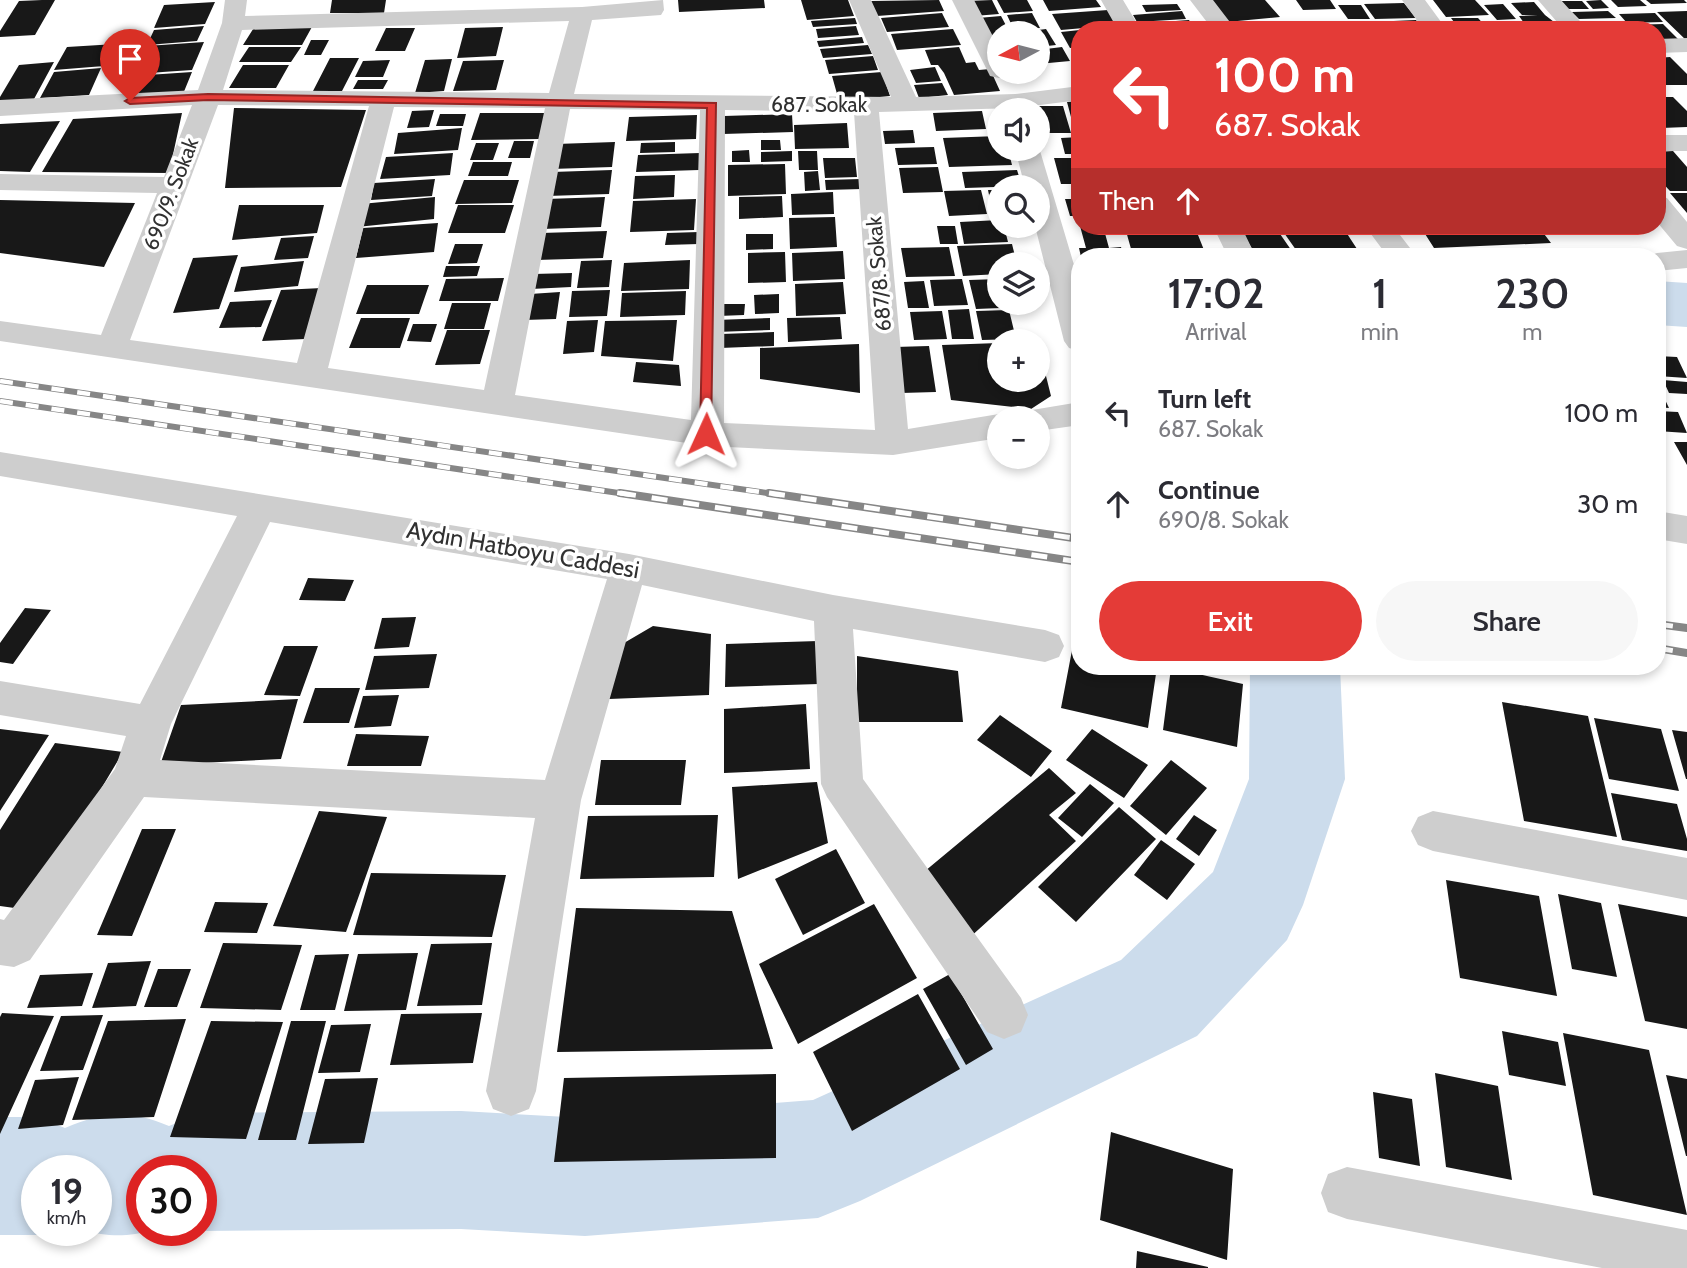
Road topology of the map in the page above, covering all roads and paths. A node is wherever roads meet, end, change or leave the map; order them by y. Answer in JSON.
{"nodes":[{"id":1,"x":652,"y":0,"type":"edge"},
{"id":2,"x":860,"y":0,"type":"edge"},
{"id":3,"x":963,"y":0,"type":"edge"},
{"id":4,"x":1112,"y":0,"type":"edge"},
{"id":5,"x":1201,"y":0,"type":"edge"},
{"id":6,"x":1413,"y":0,"type":"edge"},
{"id":7,"x":1549,"y":0,"type":"edge"},
{"id":8,"x":403,"y":9,"type":"edge"},
{"id":9,"x":235,"y":11,"type":"edge"},
{"id":10,"x":583,"y":14,"type":"junction"},
{"id":11,"x":1124,"y":21,"type":"edge"},
{"id":12,"x":1218,"y":21,"type":"edge"},
{"id":13,"x":1429,"y":21,"type":"edge"},
{"id":14,"x":1569,"y":21,"type":"edge"},
{"id":15,"x":1687,"y":45,"type":"edge"},
{"id":16,"x":987,"y":46,"type":"edge"},
{"id":17,"x":1666,"y":46,"type":"edge"},
{"id":18,"x":1071,"y":95,"type":"edge"},
{"id":19,"x":208,"y":97,"type":"junction"},
{"id":20,"x":1050,"y":99,"type":"edge"},
{"id":21,"x":383,"y":100,"type":"junction"},
{"id":22,"x":559,"y":102,"type":"junction"},
{"id":23,"x":713,"y":105,"type":"junction"},
{"id":24,"x":866,"y":105,"type":"junction"},
{"id":25,"x":907,"y":105,"type":"junction"},
{"id":26,"x":987,"y":106,"type":"edge"},
{"id":27,"x":0,"y":108,"type":"edge"},
{"id":28,"x":1687,"y":143,"type":"edge"},
{"id":29,"x":1666,"y":144,"type":"edge"},
{"id":30,"x":1031,"y":161,"type":"edge"},
{"id":31,"x":0,"y":183,"type":"edge"},
{"id":32,"x":175,"y":185,"type":"junction"},
{"id":33,"x":1666,"y":215,"type":"edge"},
{"id":34,"x":1687,"y":240,"type":"edge"},
{"id":35,"x":1687,"y":259,"type":"edge"},
{"id":36,"x":1666,"y":261,"type":"edge"},
{"id":37,"x":1071,"y":308,"type":"edge"},
{"id":38,"x":0,"y":331,"type":"edge"},
{"id":39,"x":112,"y":346,"type":"junction"},
{"id":40,"x":310,"y":374,"type":"junction"},
{"id":41,"x":496,"y":404,"type":"junction"},
{"id":42,"x":1071,"y":414,"type":"edge"},
{"id":43,"x":1050,"y":417,"type":"edge"},
{"id":44,"x":987,"y":428,"type":"edge"},
{"id":45,"x":706,"y":434,"type":"junction"},
{"id":46,"x":892,"y":443,"type":"junction"},
{"id":47,"x":0,"y":464,"type":"edge"},
{"id":48,"x":261,"y":505,"type":"junction"},
{"id":49,"x":1666,"y":526,"type":"edge"},
{"id":50,"x":1687,"y":530,"type":"edge"},
{"id":51,"x":629,"y":568,"type":"junction"},
{"id":52,"x":833,"y":610,"type":"junction"},
{"id":53,"x":1045,"y":646,"type":"dead end"},
{"id":54,"x":0,"y":698,"type":"edge"},
{"id":55,"x":151,"y":723,"type":"junction"},
{"id":56,"x":133,"y":778,"type":"junction"},
{"id":57,"x":560,"y":800,"type":"junction"},
{"id":58,"x":1433,"y":831,"type":"dead end"},
{"id":59,"x":1687,"y":878,"type":"edge"},
{"id":60,"x":0,"y":942,"type":"edge"},
{"id":61,"x":1004,"y":1015,"type":"dead end"},
{"id":62,"x":511,"y":1091,"type":"dead end"},
{"id":63,"x":1347,"y":1193,"type":"dead end"},
{"id":64,"x":1687,"y":1256,"type":"edge"}],
"edges":[{"from":1,"to":10,"type":"street"},
{"from":2,"to":25,"type":"street"},
{"from":3,"to":16,"type":"street"},
{"from":4,"to":11,"type":"street"},
{"from":5,"to":12,"type":"street"},
{"from":6,"to":13,"type":"street"},
{"from":7,"to":14,"type":"street"},
{"from":8,"to":9,"type":"street"},
{"from":8,"to":10,"type":"street"},
{"from":9,"to":19,"type":"street","name":"690/9. Sokak"},
{"from":10,"to":22,"type":"street"},
{"from":15,"to":17,"type":"street"},
{"from":18,"to":20,"type":"street","name":"687. Sokak"},
{"from":19,"to":21,"type":"street","name":"687. Sokak"},
{"from":19,"to":27,"type":"street","name":"687. Sokak"},
{"from":19,"to":32,"type":"street","name":"690/9. Sokak"},
{"from":21,"to":22,"type":"street","name":"687. Sokak"},
{"from":21,"to":40,"type":"street"},
{"from":22,"to":23,"type":"street","name":"687. Sokak"},
{"from":22,"to":41,"type":"street"},
{"from":23,"to":24,"type":"street","name":"687. Sokak"},
{"from":23,"to":45,"type":"street"},
{"from":24,"to":25,"type":"street","name":"687. Sokak"},
{"from":24,"to":46,"type":"street","name":"687/8. Sokak"},
{"from":25,"to":26,"type":"street","name":"687. Sokak"},
{"from":28,"to":29,"type":"street"},
{"from":30,"to":37,"type":"street"},
{"from":31,"to":32,"type":"street"},
{"from":32,"to":39,"type":"street","name":"690/9. Sokak"},
{"from":33,"to":34,"type":"street"},
{"from":35,"to":36,"type":"street"},
{"from":38,"to":39,"type":"street"},
{"from":39,"to":40,"type":"street"},
{"from":40,"to":41,"type":"street"},
{"from":41,"to":45,"type":"street"},
{"from":42,"to":43,"type":"street"},
{"from":44,"to":46,"type":"street"},
{"from":45,"to":46,"type":"street"},
{"from":47,"to":48,"type":"street","name":"Aydın Hatboyu Caddesi"},
{"from":48,"to":51,"type":"street","name":"Aydın Hatboyu Caddesi"},
{"from":48,"to":55,"type":"street"},
{"from":49,"to":50,"type":"street"},
{"from":51,"to":52,"type":"street","name":"Aydın Hatboyu Caddesi"},
{"from":51,"to":57,"type":"street"},
{"from":52,"to":53,"type":"street","name":"Aydın Hatboyu Caddesi"},
{"from":52,"to":61,"type":"street"},
{"from":54,"to":55,"type":"street"},
{"from":55,"to":56,"type":"street"},
{"from":56,"to":57,"type":"street"},
{"from":56,"to":60,"type":"street"},
{"from":57,"to":62,"type":"street"},
{"from":58,"to":59,"type":"street"},
{"from":63,"to":64,"type":"street"}]}
